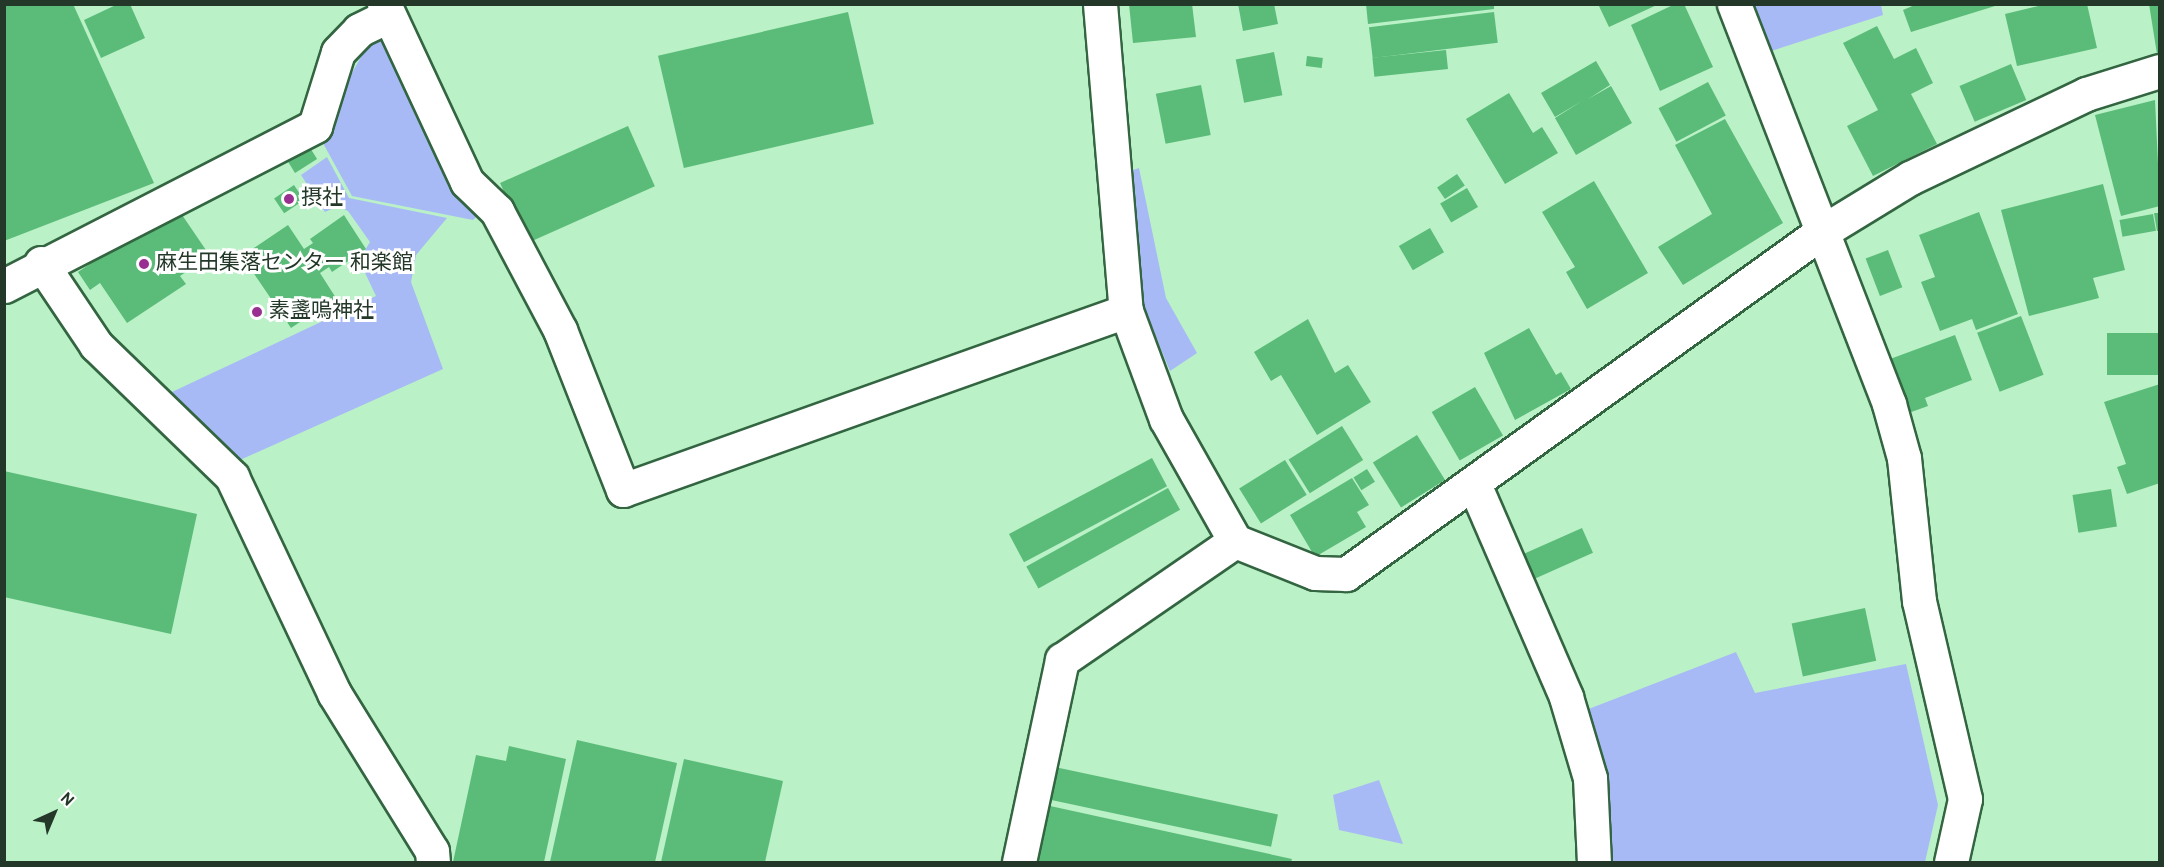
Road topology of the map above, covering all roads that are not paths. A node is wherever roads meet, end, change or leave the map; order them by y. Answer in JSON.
{"nodes":[{"id":1,"x":1100,"y":4,"type":"edge"},
{"id":2,"x":1734,"y":4,"type":"edge"},
{"id":3,"x":385,"y":11,"type":"edge"},
{"id":4,"x":2160,"y":71,"type":"edge"},
{"id":5,"x":1820,"y":233,"type":"junction"},
{"id":6,"x":41,"y":263,"type":"junction"},
{"id":7,"x":4,"y":286,"type":"edge"},
{"id":8,"x":1126,"y":311,"type":"junction"},
{"id":9,"x":1474,"y":484,"type":"junction"},
{"id":10,"x":1235,"y":541,"type":"junction"},
{"id":11,"x":433,"y":862,"type":"edge"},
{"id":12,"x":1018,"y":862,"type":"edge"},
{"id":13,"x":1594,"y":862,"type":"edge"},
{"id":14,"x":1951,"y":862,"type":"edge"}],
"edges":[{"from":1,"to":8,"type":"street"},
{"from":2,"to":5,"type":"street"},
{"from":3,"to":6,"type":"street"},
{"from":3,"to":8,"type":"street"},
{"from":4,"to":5,"type":"street"},
{"from":5,"to":9,"type":"street"},
{"from":5,"to":14,"type":"street"},
{"from":6,"to":7,"type":"street"},
{"from":6,"to":11,"type":"street"},
{"from":8,"to":10,"type":"street"},
{"from":9,"to":10,"type":"street"},
{"from":9,"to":13,"type":"street"},
{"from":10,"to":12,"type":"street"}]}
